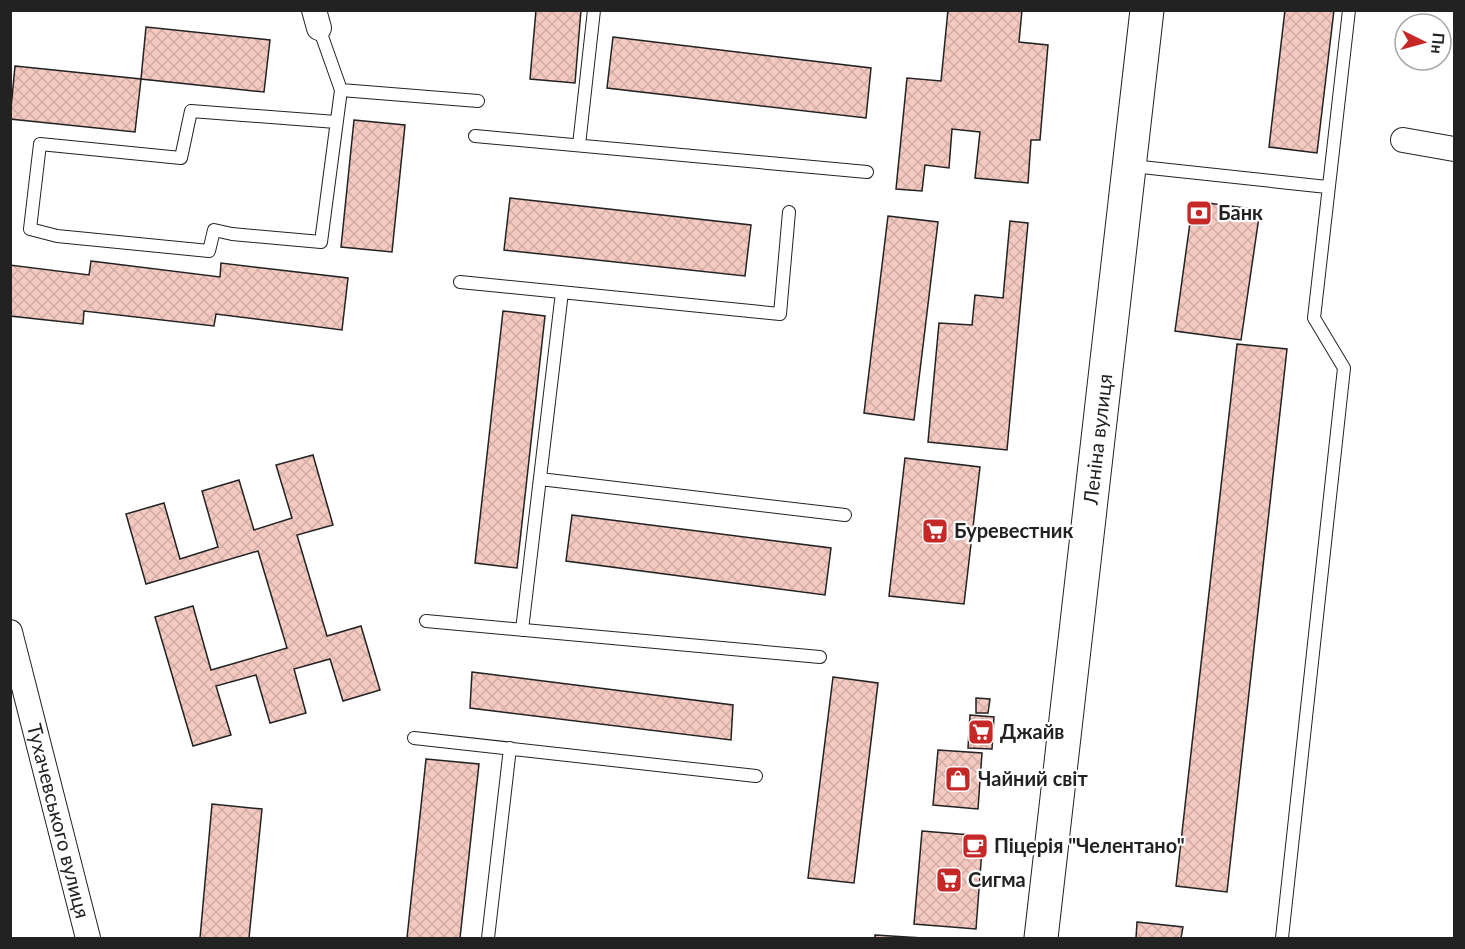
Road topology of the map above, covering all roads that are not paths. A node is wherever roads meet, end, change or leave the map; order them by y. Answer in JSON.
{"nodes":[{"id":1,"x":594,"y":10,"type":"edge"},
{"id":2,"x":1147,"y":10,"type":"edge"},
{"id":3,"x":1349,"y":10,"type":"edge"},
{"id":4,"x":316,"y":19,"type":"edge"},
{"id":5,"x":340,"y":90,"type":"junction"},
{"id":6,"x":478,"y":101,"type":"dead end"},
{"id":7,"x":336,"y":122,"type":"junction"},
{"id":8,"x":475,"y":136,"type":"dead end"},
{"id":9,"x":1403,"y":140,"type":"dead end"},
{"id":10,"x":579,"y":145,"type":"junction"},
{"id":11,"x":1455,"y":149,"type":"edge"},
{"id":12,"x":1130,"y":166,"type":"junction"},
{"id":13,"x":867,"y":172,"type":"dead end"},
{"id":14,"x":1327,"y":187,"type":"junction"},
{"id":15,"x":789,"y":212,"type":"dead end"},
{"id":16,"x":460,"y":282,"type":"dead end"},
{"id":17,"x":562,"y":292,"type":"junction"},
{"id":18,"x":540,"y":479,"type":"junction"},
{"id":19,"x":845,"y":515,"type":"dead end"},
{"id":20,"x":426,"y":621,"type":"dead end"},
{"id":21,"x":522,"y":630,"type":"junction"},
{"id":22,"x":10,"y":632,"type":"edge"},
{"id":23,"x":820,"y":657,"type":"dead end"},
{"id":24,"x":414,"y":738,"type":"dead end"},
{"id":25,"x":510,"y":748,"type":"junction"},
{"id":26,"x":756,"y":776,"type":"dead end"},
{"id":27,"x":88,"y":939,"type":"edge"},
{"id":28,"x":488,"y":939,"type":"edge"},
{"id":29,"x":1041,"y":939,"type":"edge"},
{"id":30,"x":1282,"y":939,"type":"edge"}],
"edges":[{"from":1,"to":10,"type":"lane"},
{"from":2,"to":12,"type":"street","name":"Леніна вулиця"},
{"from":3,"to":14,"type":"lane"},
{"from":4,"to":5,"type":"lane"},
{"from":5,"to":6,"type":"lane"},
{"from":5,"to":7,"type":"lane"},
{"from":7,"to":7,"type":"lane"},
{"from":8,"to":10,"type":"lane"},
{"from":9,"to":11,"type":"street"},
{"from":10,"to":13,"type":"lane"},
{"from":12,"to":14,"type":"lane"},
{"from":12,"to":29,"type":"street","name":"Леніна вулиця"},
{"from":14,"to":30,"type":"lane"},
{"from":15,"to":17,"type":"lane"},
{"from":16,"to":17,"type":"lane"},
{"from":17,"to":18,"type":"lane"},
{"from":18,"to":19,"type":"lane"},
{"from":18,"to":21,"type":"lane"},
{"from":20,"to":21,"type":"lane"},
{"from":21,"to":23,"type":"lane"},
{"from":22,"to":27,"type":"street","name":"Тухачевського вулиця"},
{"from":24,"to":25,"type":"lane"},
{"from":25,"to":26,"type":"lane"},
{"from":25,"to":28,"type":"lane"}]}
